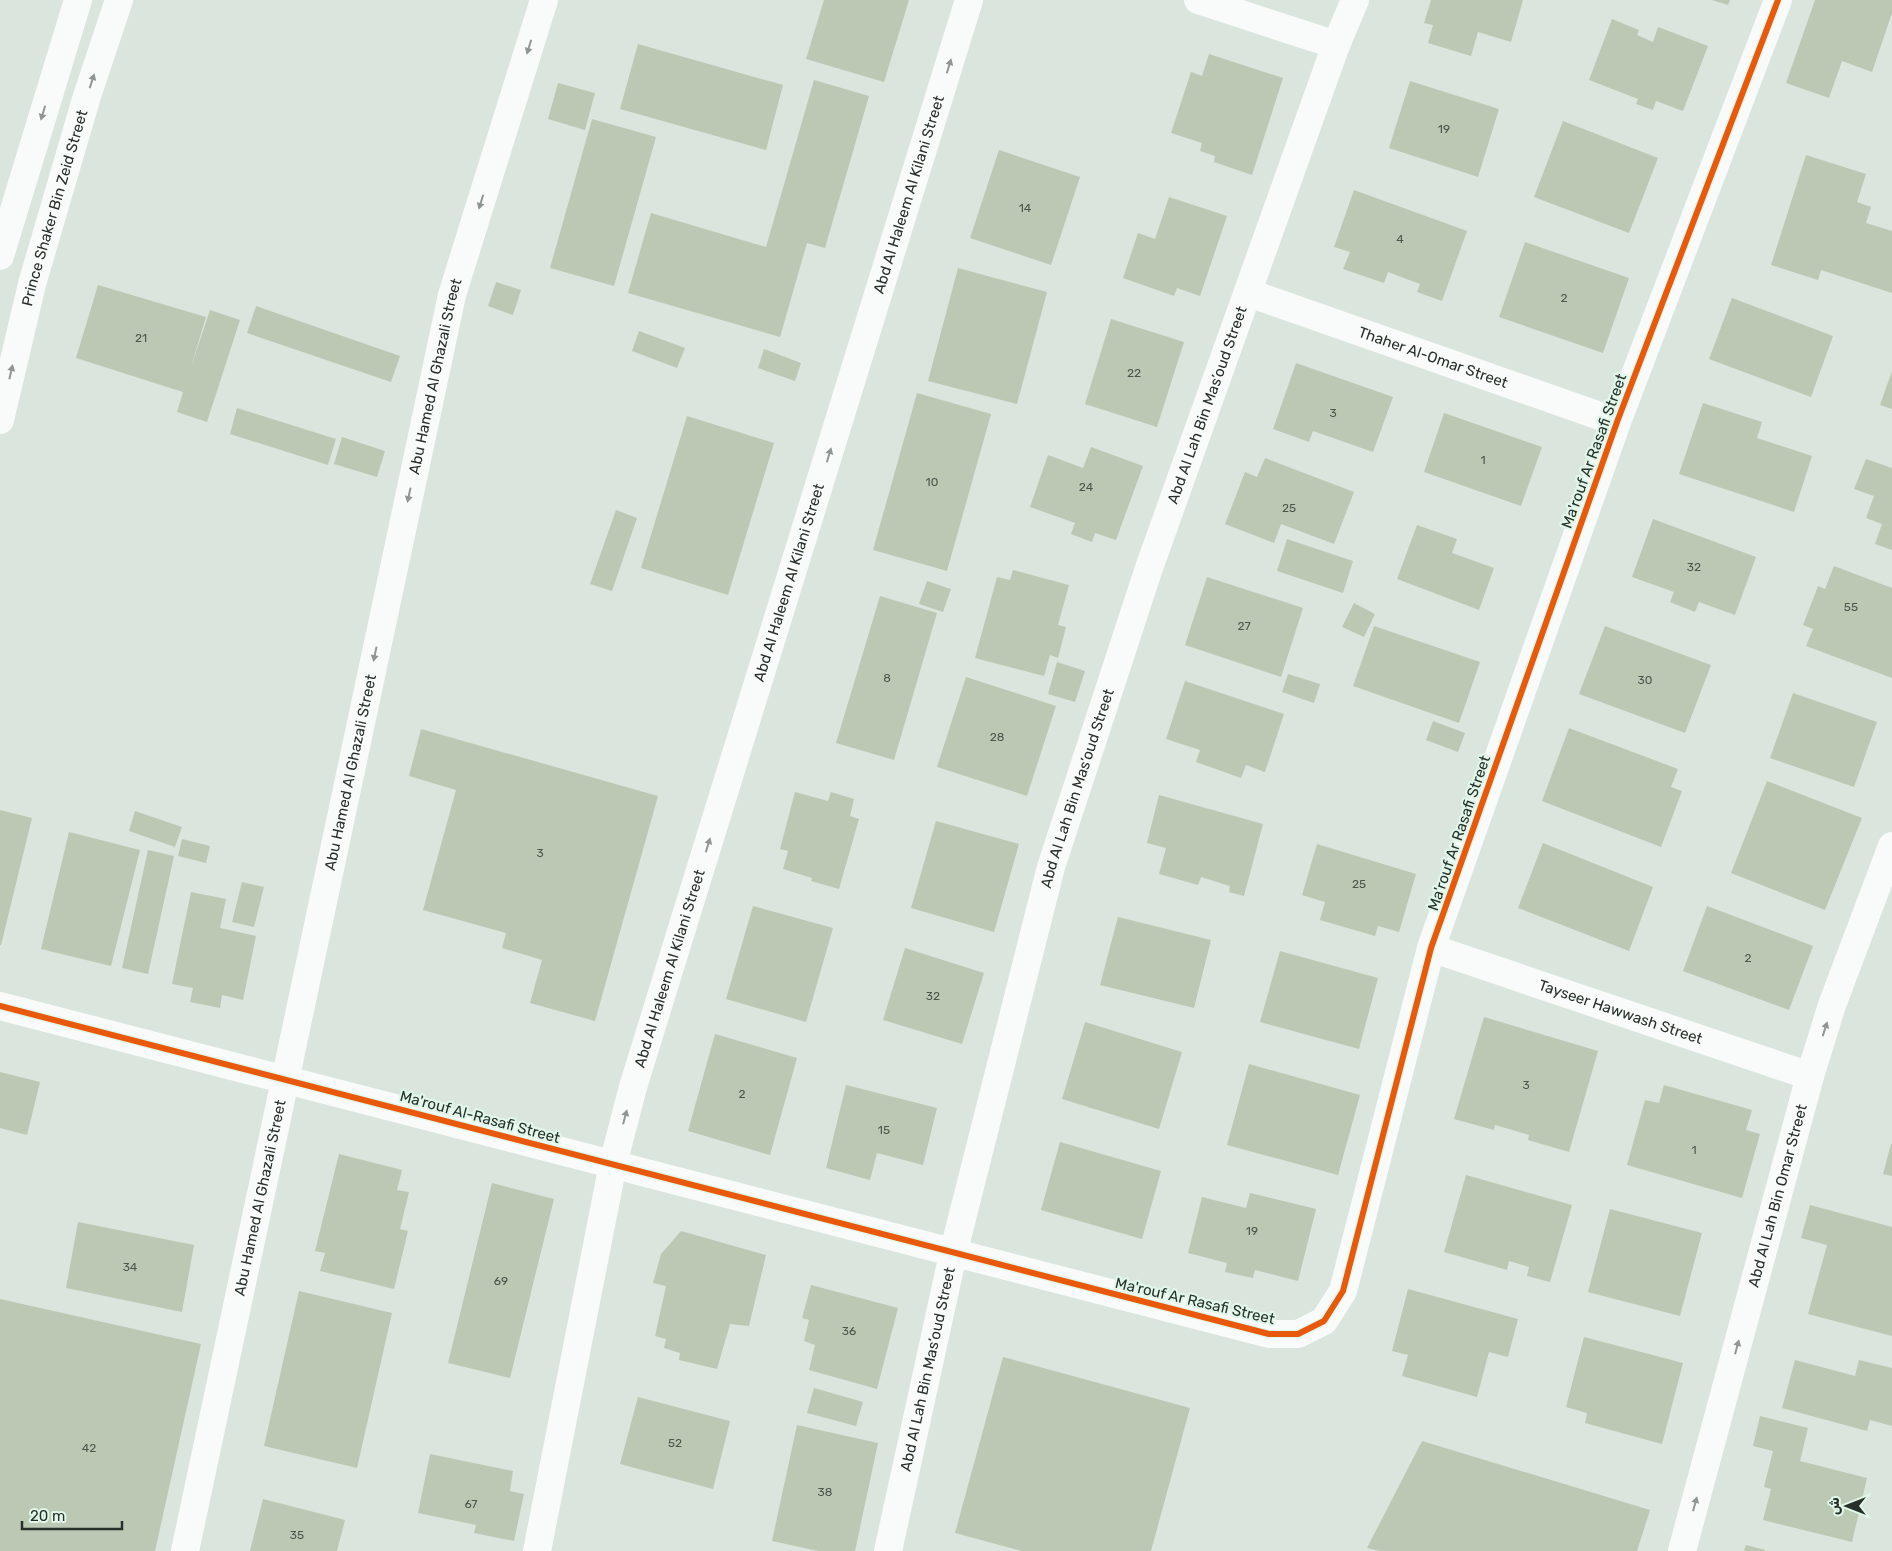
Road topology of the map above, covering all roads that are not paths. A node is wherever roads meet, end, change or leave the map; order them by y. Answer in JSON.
{"nodes":[{"id":1,"x":78,"y":0,"type":"edge"},
{"id":2,"x":118,"y":0,"type":"edge"},
{"id":3,"x":544,"y":0,"type":"edge"},
{"id":4,"x":969,"y":0,"type":"edge"},
{"id":5,"x":1198,"y":0,"type":"edge"},
{"id":6,"x":1355,"y":0,"type":"edge"},
{"id":7,"x":1778,"y":0,"type":"edge"},
{"id":8,"x":1336,"y":45,"type":"junction"},
{"id":9,"x":0,"y":256,"type":"edge"},
{"id":10,"x":1249,"y":293,"type":"junction"},
{"id":11,"x":0,"y":420,"type":"edge"},
{"id":12,"x":1617,"y":422,"type":"junction"},
{"id":13,"x":1892,"y":846,"type":"edge"},
{"id":14,"x":1431,"y":948,"type":"junction"},
{"id":15,"x":0,"y":1006,"type":"edge"},
{"id":16,"x":1810,"y":1076,"type":"junction"},
{"id":17,"x":284,"y":1079,"type":"junction"},
{"id":18,"x":613,"y":1164,"type":"junction"},
{"id":19,"x":953,"y":1254,"type":"junction"},
{"id":20,"x":185,"y":1551,"type":"edge"},
{"id":21,"x":536,"y":1551,"type":"edge"},
{"id":22,"x":888,"y":1551,"type":"edge"},
{"id":23,"x":1682,"y":1551,"type":"edge"}],
"edges":[{"from":1,"to":9,"type":"street","one_way":true},
{"from":11,"to":2,"type":"street","name":"Prince Shaker Bin Zeid Street","one_way":true},
{"from":3,"to":17,"type":"street","name":"Abu Hamed Al Ghazali Street","one_way":true},
{"from":18,"to":4,"type":"street","name":"Abd Al Haleem Al Kilani Street","one_way":true},
{"from":5,"to":8,"type":"street"},
{"from":6,"to":8,"type":"street","name":"Abd Al Lah Bin Mas’oud Street"},
{"from":7,"to":12,"type":"street","name":"Ma'rouf Ar Rasafi Street"},
{"from":8,"to":10,"type":"street","name":"Abd Al Lah Bin Mas’oud Street"},
{"from":10,"to":12,"type":"street","name":"Thaher Al-Omar Street"},
{"from":10,"to":19,"type":"street","name":"Abd Al Lah Bin Mas’oud Street"},
{"from":12,"to":14,"type":"street","name":"Ma'rouf Ar Rasafi Street"},
{"from":16,"to":13,"type":"street","name":"Abd Al Lah Bin Omar Street","one_way":true},
{"from":14,"to":16,"type":"street","name":"Tayseer Hawwash Street"},
{"from":14,"to":19,"type":"street","name":"Ma'rouf Ar Rasafi Street"},
{"from":15,"to":17,"type":"street","name":"Ma'rouf Al-Rasafi Street"},
{"from":23,"to":16,"type":"street","name":"Abd Al Lah Bin Omar Street","one_way":true},
{"from":17,"to":18,"type":"street","name":"Ma'rouf Al-Rasafi Street"},
{"from":17,"to":20,"type":"street","name":"Abu Hamed Al Ghazali Street"},
{"from":18,"to":19,"type":"street","name":"Ma'rouf Al-Rasafi Street"},
{"from":18,"to":21,"type":"street"},
{"from":19,"to":22,"type":"street","name":"Abd Al Lah Bin Mas’oud Street"}]}
